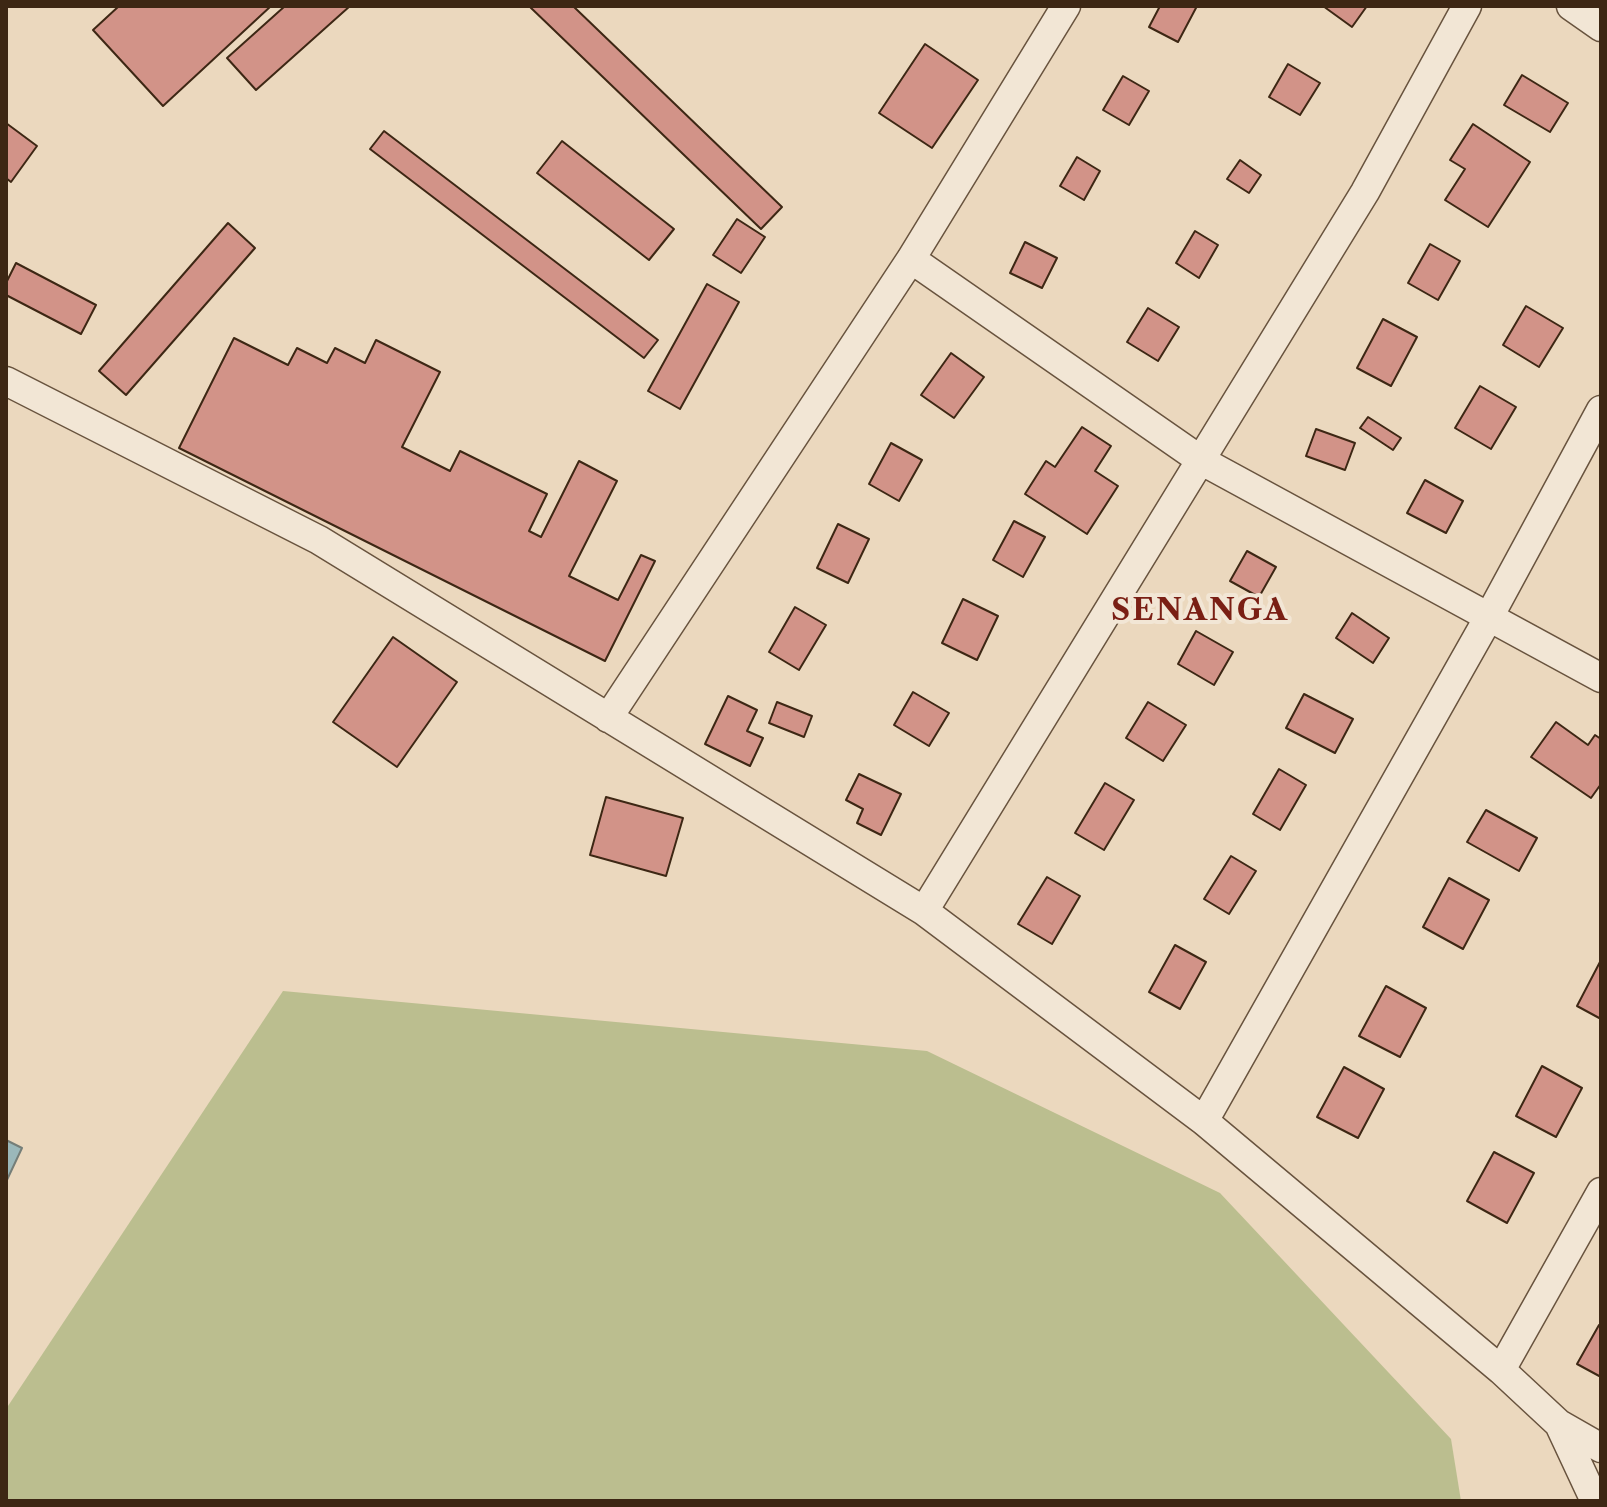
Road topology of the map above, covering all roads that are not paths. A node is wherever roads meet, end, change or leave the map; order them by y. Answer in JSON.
{"nodes":[{"id":1,"x":1066,"y":6,"type":"edge"},
{"id":2,"x":1467,"y":6,"type":"edge"},
{"id":3,"x":1571,"y":6,"type":"edge"},
{"id":4,"x":1601,"y":27,"type":"edge"},
{"id":5,"x":911,"y":259,"type":"junction"},
{"id":6,"x":6,"y":381,"type":"edge"},
{"id":7,"x":1601,"y":410,"type":"edge"},
{"id":8,"x":1202,"y":461,"type":"junction"},
{"id":9,"x":1490,"y":615,"type":"junction"},
{"id":10,"x":1601,"y":678,"type":"edge"},
{"id":11,"x":608,"y":718,"type":"junction"},
{"id":12,"x":924,"y":911,"type":"junction"},
{"id":13,"x":1204,"y":1121,"type":"junction"},
{"id":14,"x":1601,"y":1192,"type":"edge"},
{"id":15,"x":1501,"y":1370,"type":"junction"},
{"id":16,"x":1559,"y":1424,"type":"junction"},
{"id":17,"x":1601,"y":1448,"type":"edge"},
{"id":18,"x":1595,"y":1501,"type":"edge"}],
"edges":[{"from":1,"to":5,"type":"street"},
{"from":2,"to":8,"type":"street"},
{"from":3,"to":4,"type":"street"},
{"from":5,"to":8,"type":"street"},
{"from":5,"to":11,"type":"street"},
{"from":6,"to":11,"type":"street"},
{"from":7,"to":9,"type":"street"},
{"from":8,"to":9,"type":"street"},
{"from":8,"to":12,"type":"street"},
{"from":9,"to":10,"type":"street"},
{"from":9,"to":13,"type":"street"},
{"from":11,"to":12,"type":"street"},
{"from":12,"to":13,"type":"street"},
{"from":13,"to":15,"type":"street"},
{"from":14,"to":15,"type":"street"},
{"from":15,"to":16,"type":"street"},
{"from":16,"to":17,"type":"street"},
{"from":16,"to":18,"type":"street"}]}
